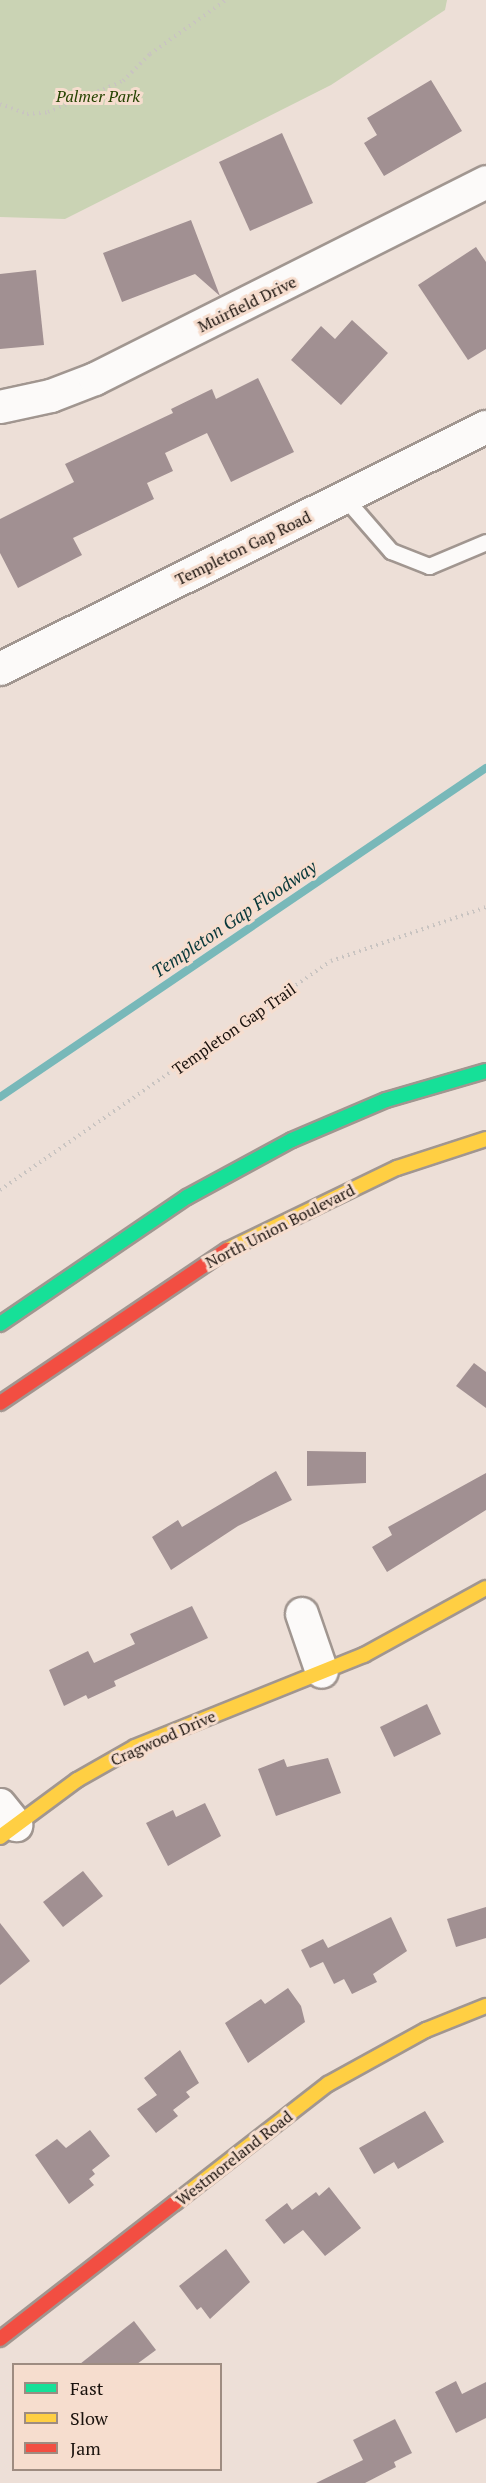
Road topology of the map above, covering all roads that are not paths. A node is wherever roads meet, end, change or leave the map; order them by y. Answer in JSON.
{"nodes":[{"id":1,"x":486,"y":182,"type":"edge"},
{"id":2,"x":0,"y":407,"type":"edge"},
{"id":3,"x":486,"y":426,"type":"edge"},
{"id":4,"x":344,"y":497,"type":"junction"},
{"id":5,"x":486,"y":542,"type":"edge"},
{"id":6,"x":0,"y":669,"type":"edge"},
{"id":7,"x":486,"y":1071,"type":"edge"},
{"id":8,"x":486,"y":1139,"type":"edge"},
{"id":9,"x":0,"y":1324,"type":"edge"},
{"id":10,"x":0,"y":1403,"type":"edge"},
{"id":11,"x":486,"y":1588,"type":"edge"},
{"id":12,"x":302,"y":1614,"type":"dead end"},
{"id":13,"x":322,"y":1672,"type":"junction"},
{"id":14,"x":5,"y":1822,"type":"edge"},
{"id":15,"x":486,"y":2006,"type":"edge"},
{"id":16,"x":0,"y":2339,"type":"edge"}],
"edges":[{"from":1,"to":2,"type":"street","name":"Muirfield Drive"},
{"from":3,"to":4,"type":"street","name":"Templeton Gap Road"},
{"from":4,"to":5,"type":"lane"},
{"from":4,"to":6,"type":"street","name":"Templeton Gap Road"},
{"from":7,"to":9,"type":"street"},
{"from":8,"to":10,"type":"street","name":"North Union Boulevard"},
{"from":11,"to":13,"type":"street","name":"Cragwood Drive"},
{"from":12,"to":13,"type":"street"},
{"from":13,"to":14,"type":"street","name":"Cragwood Drive"},
{"from":15,"to":16,"type":"street","name":"Westmoreland Road"}]}
